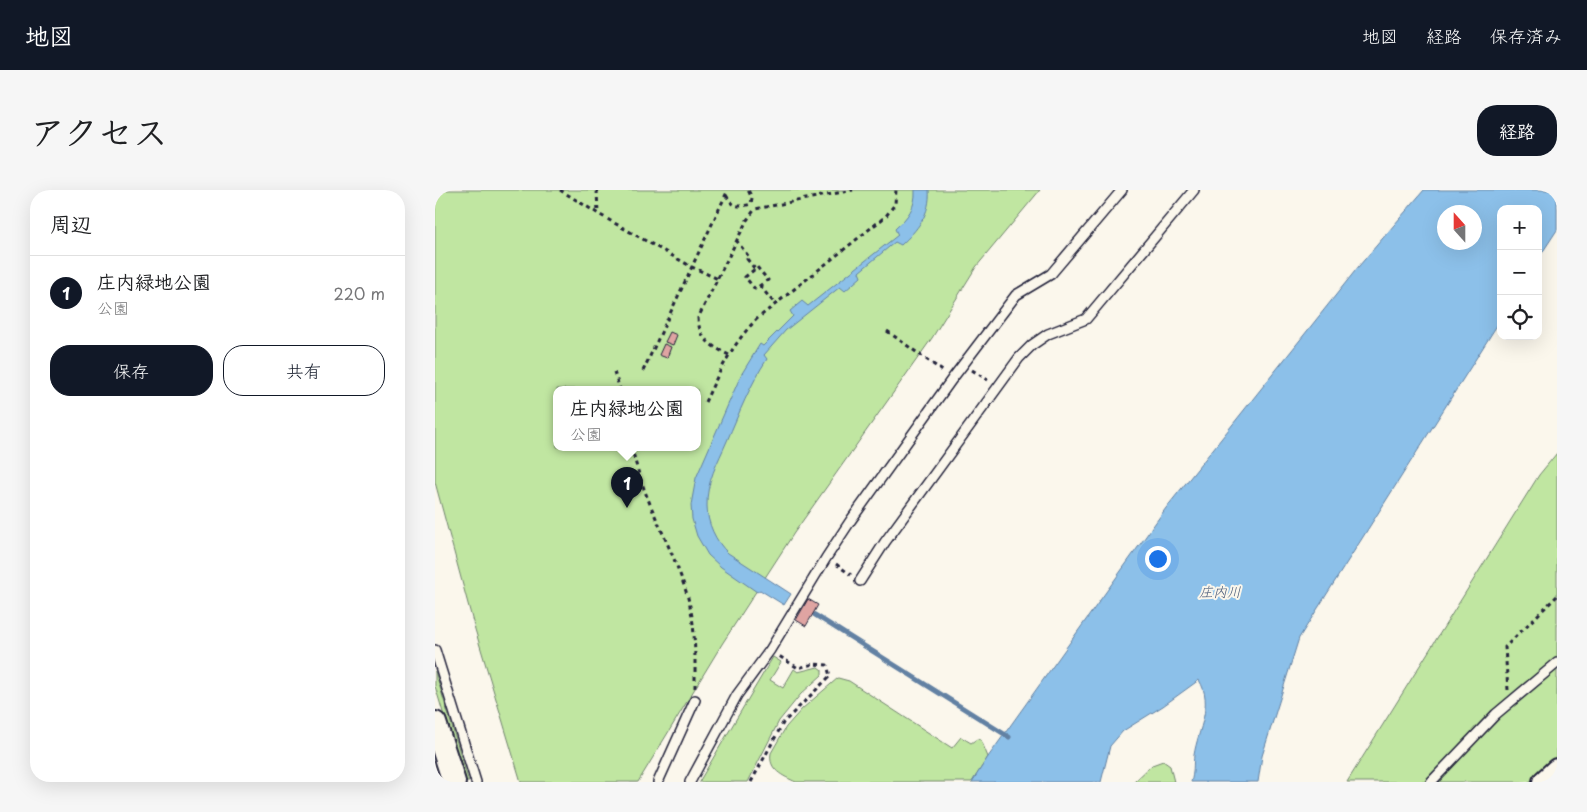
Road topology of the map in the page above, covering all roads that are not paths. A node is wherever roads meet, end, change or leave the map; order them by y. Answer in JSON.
{"nodes":[{"id":1,"x":1122,"y":190,"type":"edge"},
{"id":2,"x":1195,"y":190,"type":"edge"},
{"id":3,"x":860,"y":581,"type":"road end"},
{"id":4,"x":435,"y":650,"type":"edge"},
{"id":5,"x":1557,"y":663,"type":"edge"},
{"id":6,"x":695,"y":700,"type":"road end"},
{"id":7,"x":435,"y":723,"type":"edge"},
{"id":8,"x":1557,"y":770,"type":"edge"},
{"id":9,"x":454,"y":782,"type":"edge"},
{"id":10,"x":476,"y":782,"type":"edge"},
{"id":11,"x":658,"y":782,"type":"edge"},
{"id":12,"x":691,"y":782,"type":"edge"},
{"id":13,"x":1431,"y":782,"type":"edge"},
{"id":14,"x":1544,"y":782,"type":"edge"}],
"edges":[{"from":1,"to":12,"type":"lane"},
{"from":2,"to":3,"type":"lane"},
{"from":4,"to":10,"type":"lane"},
{"from":5,"to":13,"type":"lane"},
{"from":6,"to":11,"type":"lane"},
{"from":7,"to":9,"type":"main road"},
{"from":8,"to":14,"type":"main road"}]}
